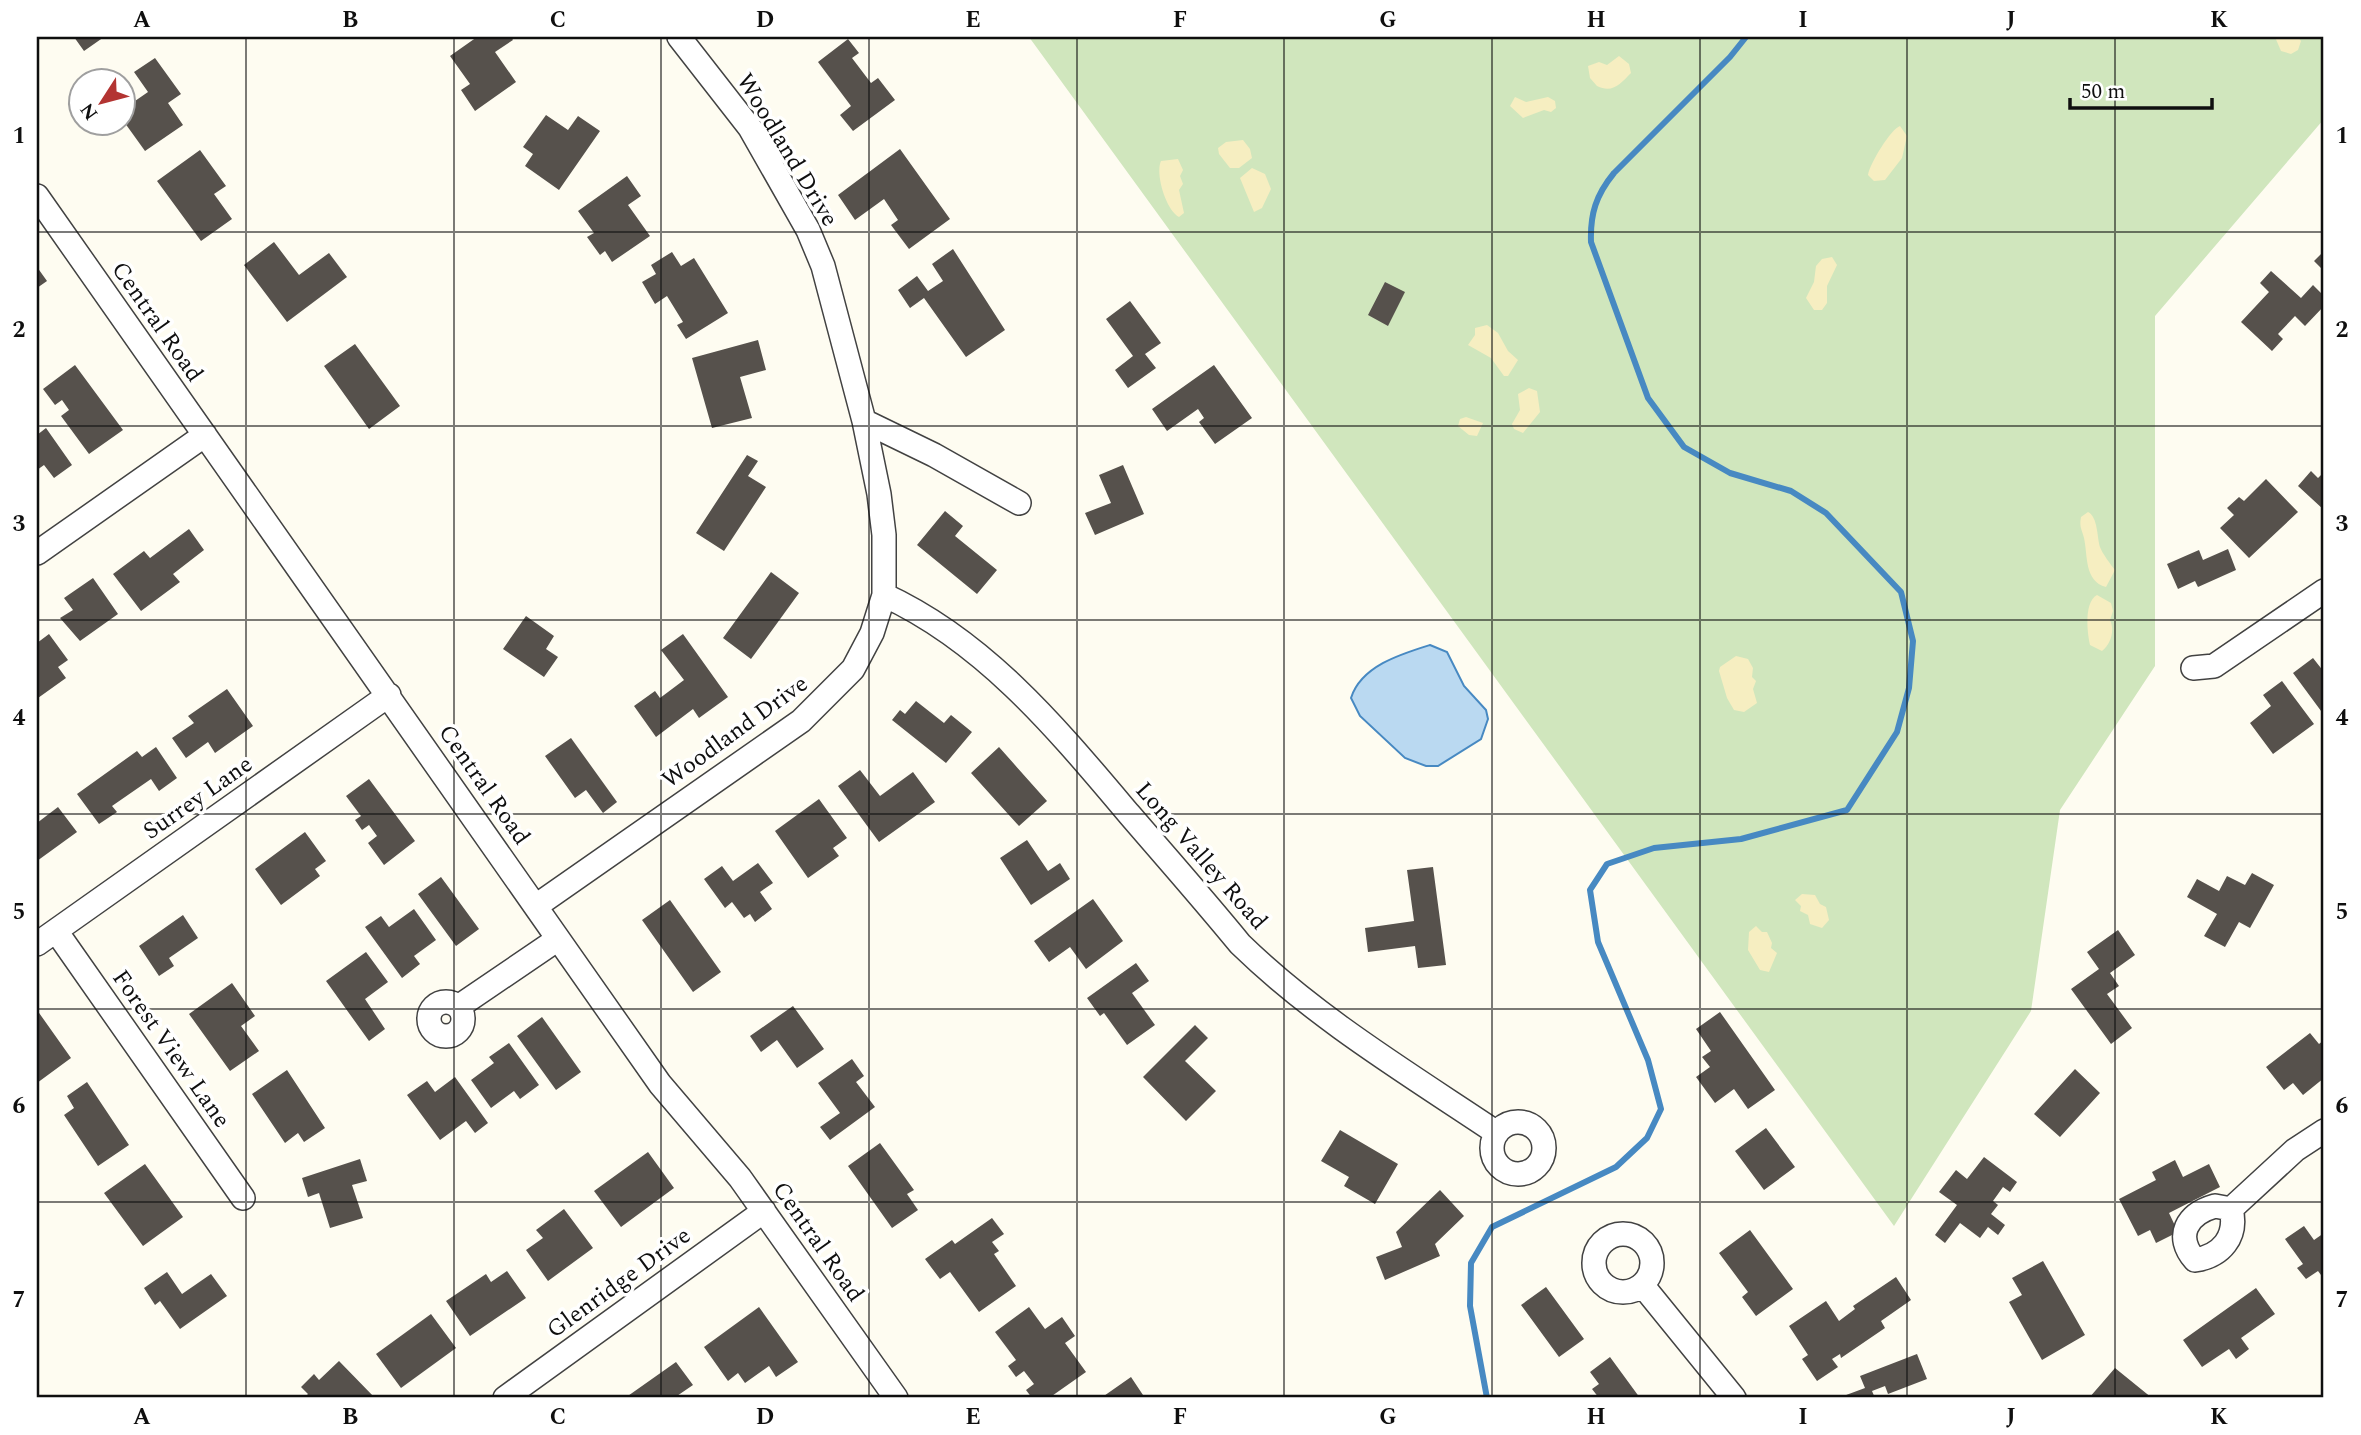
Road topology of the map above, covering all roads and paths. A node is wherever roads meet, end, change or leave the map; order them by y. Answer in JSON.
{"nodes":[{"id":1,"x":679,"y":37,"type":"edge"},
{"id":2,"x":37,"y":196,"type":"edge"},
{"id":3,"x":864,"y":421,"type":"junction"},
{"id":4,"x":205,"y":435,"type":"junction"},
{"id":5,"x":1019,"y":503,"type":"dead end"},
{"id":6,"x":37,"y":553,"type":"edge"},
{"id":7,"x":2324,"y":591,"type":"edge"},
{"id":8,"x":884,"y":595,"type":"junction"},
{"id":9,"x":2193,"y":668,"type":"dead end"},
{"id":10,"x":389,"y":695,"type":"junction"},
{"id":11,"x":536,"y":906,"type":"junction"},
{"id":12,"x":46,"y":937,"type":"edge"},
{"id":13,"x":558,"y":939,"type":"junction"},
{"id":14,"x":458,"y":1007,"type":"dead end"},
{"id":15,"x":2324,"y":1131,"type":"edge"},
{"id":16,"x":1497,"y":1133,"type":"dead end"},
{"id":17,"x":243,"y":1198,"type":"dead end"},
{"id":18,"x":2231,"y":1209,"type":"dead end"},
{"id":19,"x":764,"y":1211,"type":"junction"},
{"id":20,"x":1643,"y":1286,"type":"dead end"},
{"id":21,"x":505,"y":1398,"type":"edge"},
{"id":22,"x":896,"y":1398,"type":"edge"},
{"id":23,"x":1734,"y":1398,"type":"edge"}],
"edges":[{"from":1,"to":3,"type":"street","name":"Woodland Drive"},
{"from":2,"to":4,"type":"street","name":"Central Road"},
{"from":3,"to":5,"type":"street"},
{"from":3,"to":8,"type":"street","name":"Woodland Drive"},
{"from":4,"to":6,"type":"street"},
{"from":4,"to":10,"type":"street","name":"Central Road"},
{"from":7,"to":9,"type":"street"},
{"from":8,"to":11,"type":"street","name":"Woodland Drive"},
{"from":8,"to":16,"type":"street","name":"Long Valley Road"},
{"from":10,"to":11,"type":"street","name":"Central Road"},
{"from":10,"to":12,"type":"street","name":"Surrey Lane"},
{"from":11,"to":13,"type":"street","name":"Central Road"},
{"from":12,"to":17,"type":"street","name":"Forest View Lane"},
{"from":13,"to":14,"type":"street"},
{"from":13,"to":19,"type":"street","name":"Central Road"},
{"from":15,"to":18,"type":"street"},
{"from":19,"to":21,"type":"street","name":"Glenridge Drive"},
{"from":19,"to":22,"type":"street","name":"Central Road"},
{"from":20,"to":23,"type":"street"}]}
